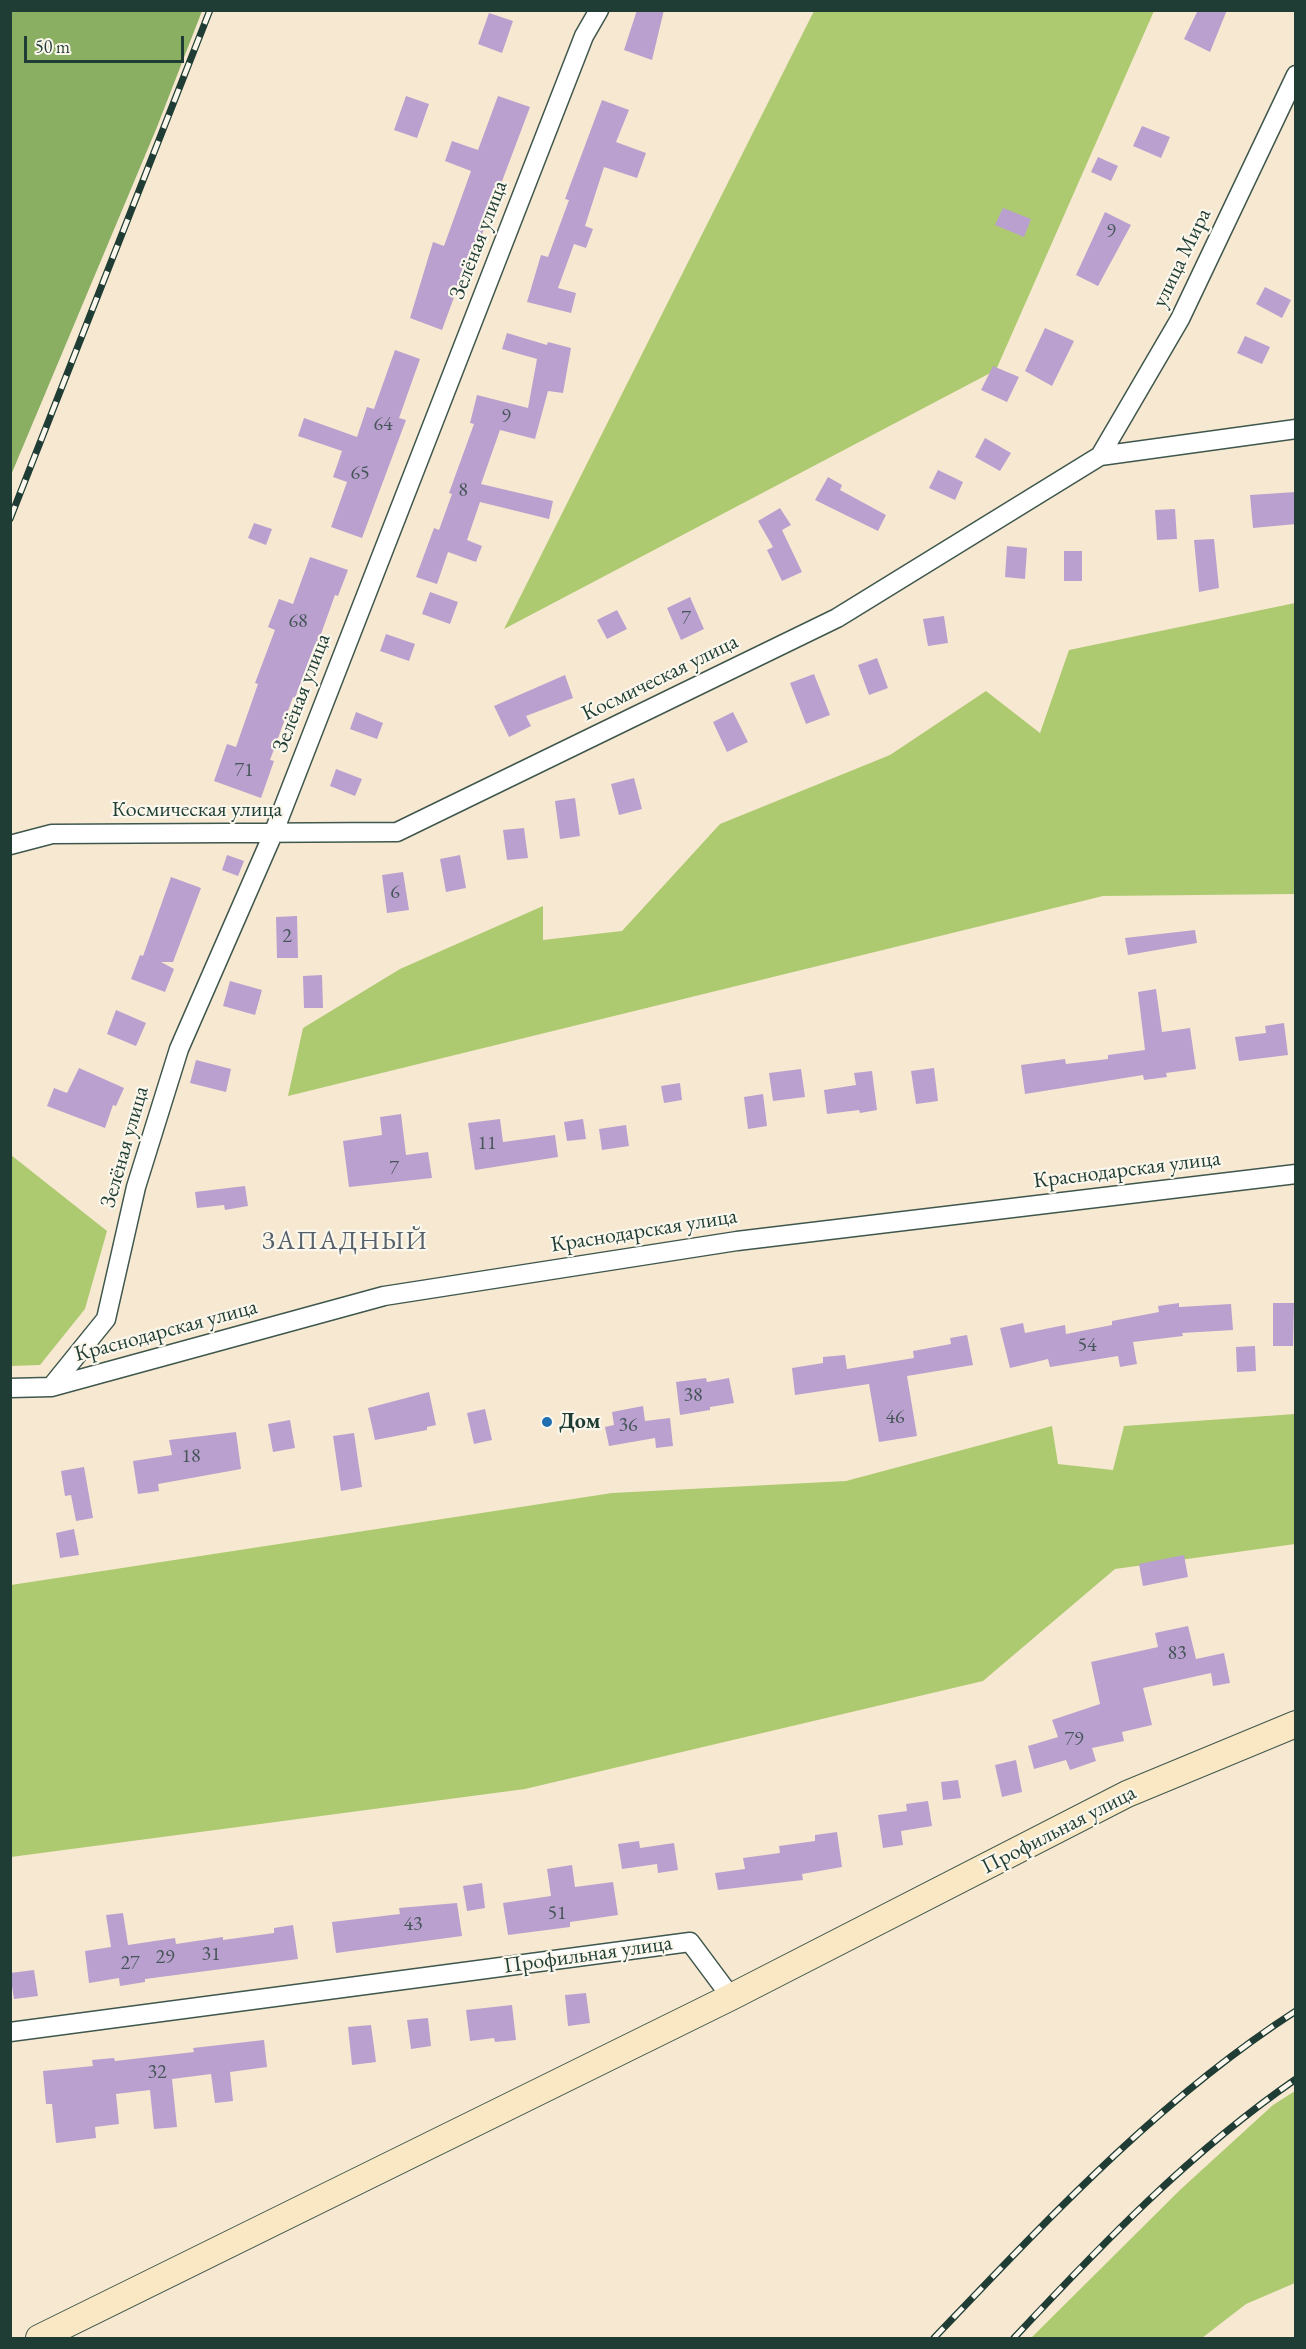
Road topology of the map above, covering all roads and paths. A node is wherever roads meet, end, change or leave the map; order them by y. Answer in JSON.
{"nodes":[{"id":1,"x":599,"y":10,"type":"edge"},
{"id":2,"x":1296,"y":75,"type":"edge"},
{"id":3,"x":1296,"y":429,"type":"edge"},
{"id":4,"x":1100,"y":456,"type":"junction"},
{"id":5,"x":273,"y":834,"type":"junction"},
{"id":6,"x":10,"y":844,"type":"edge"},
{"id":7,"x":1296,"y":1174,"type":"edge"},
{"id":8,"x":51,"y":1387,"type":"junction"},
{"id":9,"x":10,"y":1388,"type":"edge"},
{"id":10,"x":1296,"y":1724,"type":"edge"},
{"id":11,"x":731,"y":1997,"type":"junction"},
{"id":12,"x":10,"y":2032,"type":"edge"},
{"id":13,"x":39,"y":2338,"type":"edge"}],
"edges":[{"from":1,"to":5,"type":"street","name":"Зелёная улица"},
{"from":2,"to":4,"type":"street","name":"улица Мира"},
{"from":3,"to":4,"type":"street","name":"Космическая улица"},
{"from":4,"to":5,"type":"street","name":"Космическая улица"},
{"from":5,"to":6,"type":"street","name":"Космическая улица"},
{"from":5,"to":8,"type":"street","name":"Зелёная улица"},
{"from":7,"to":8,"type":"street","name":"Краснодарская улица"},
{"from":8,"to":9,"type":"street","name":"Краснодарская улица"},
{"from":10,"to":11,"type":"main road","name":"Профильная улица"},
{"from":11,"to":12,"type":"street","name":"Профильная улица"},
{"from":11,"to":13,"type":"main road"}]}
